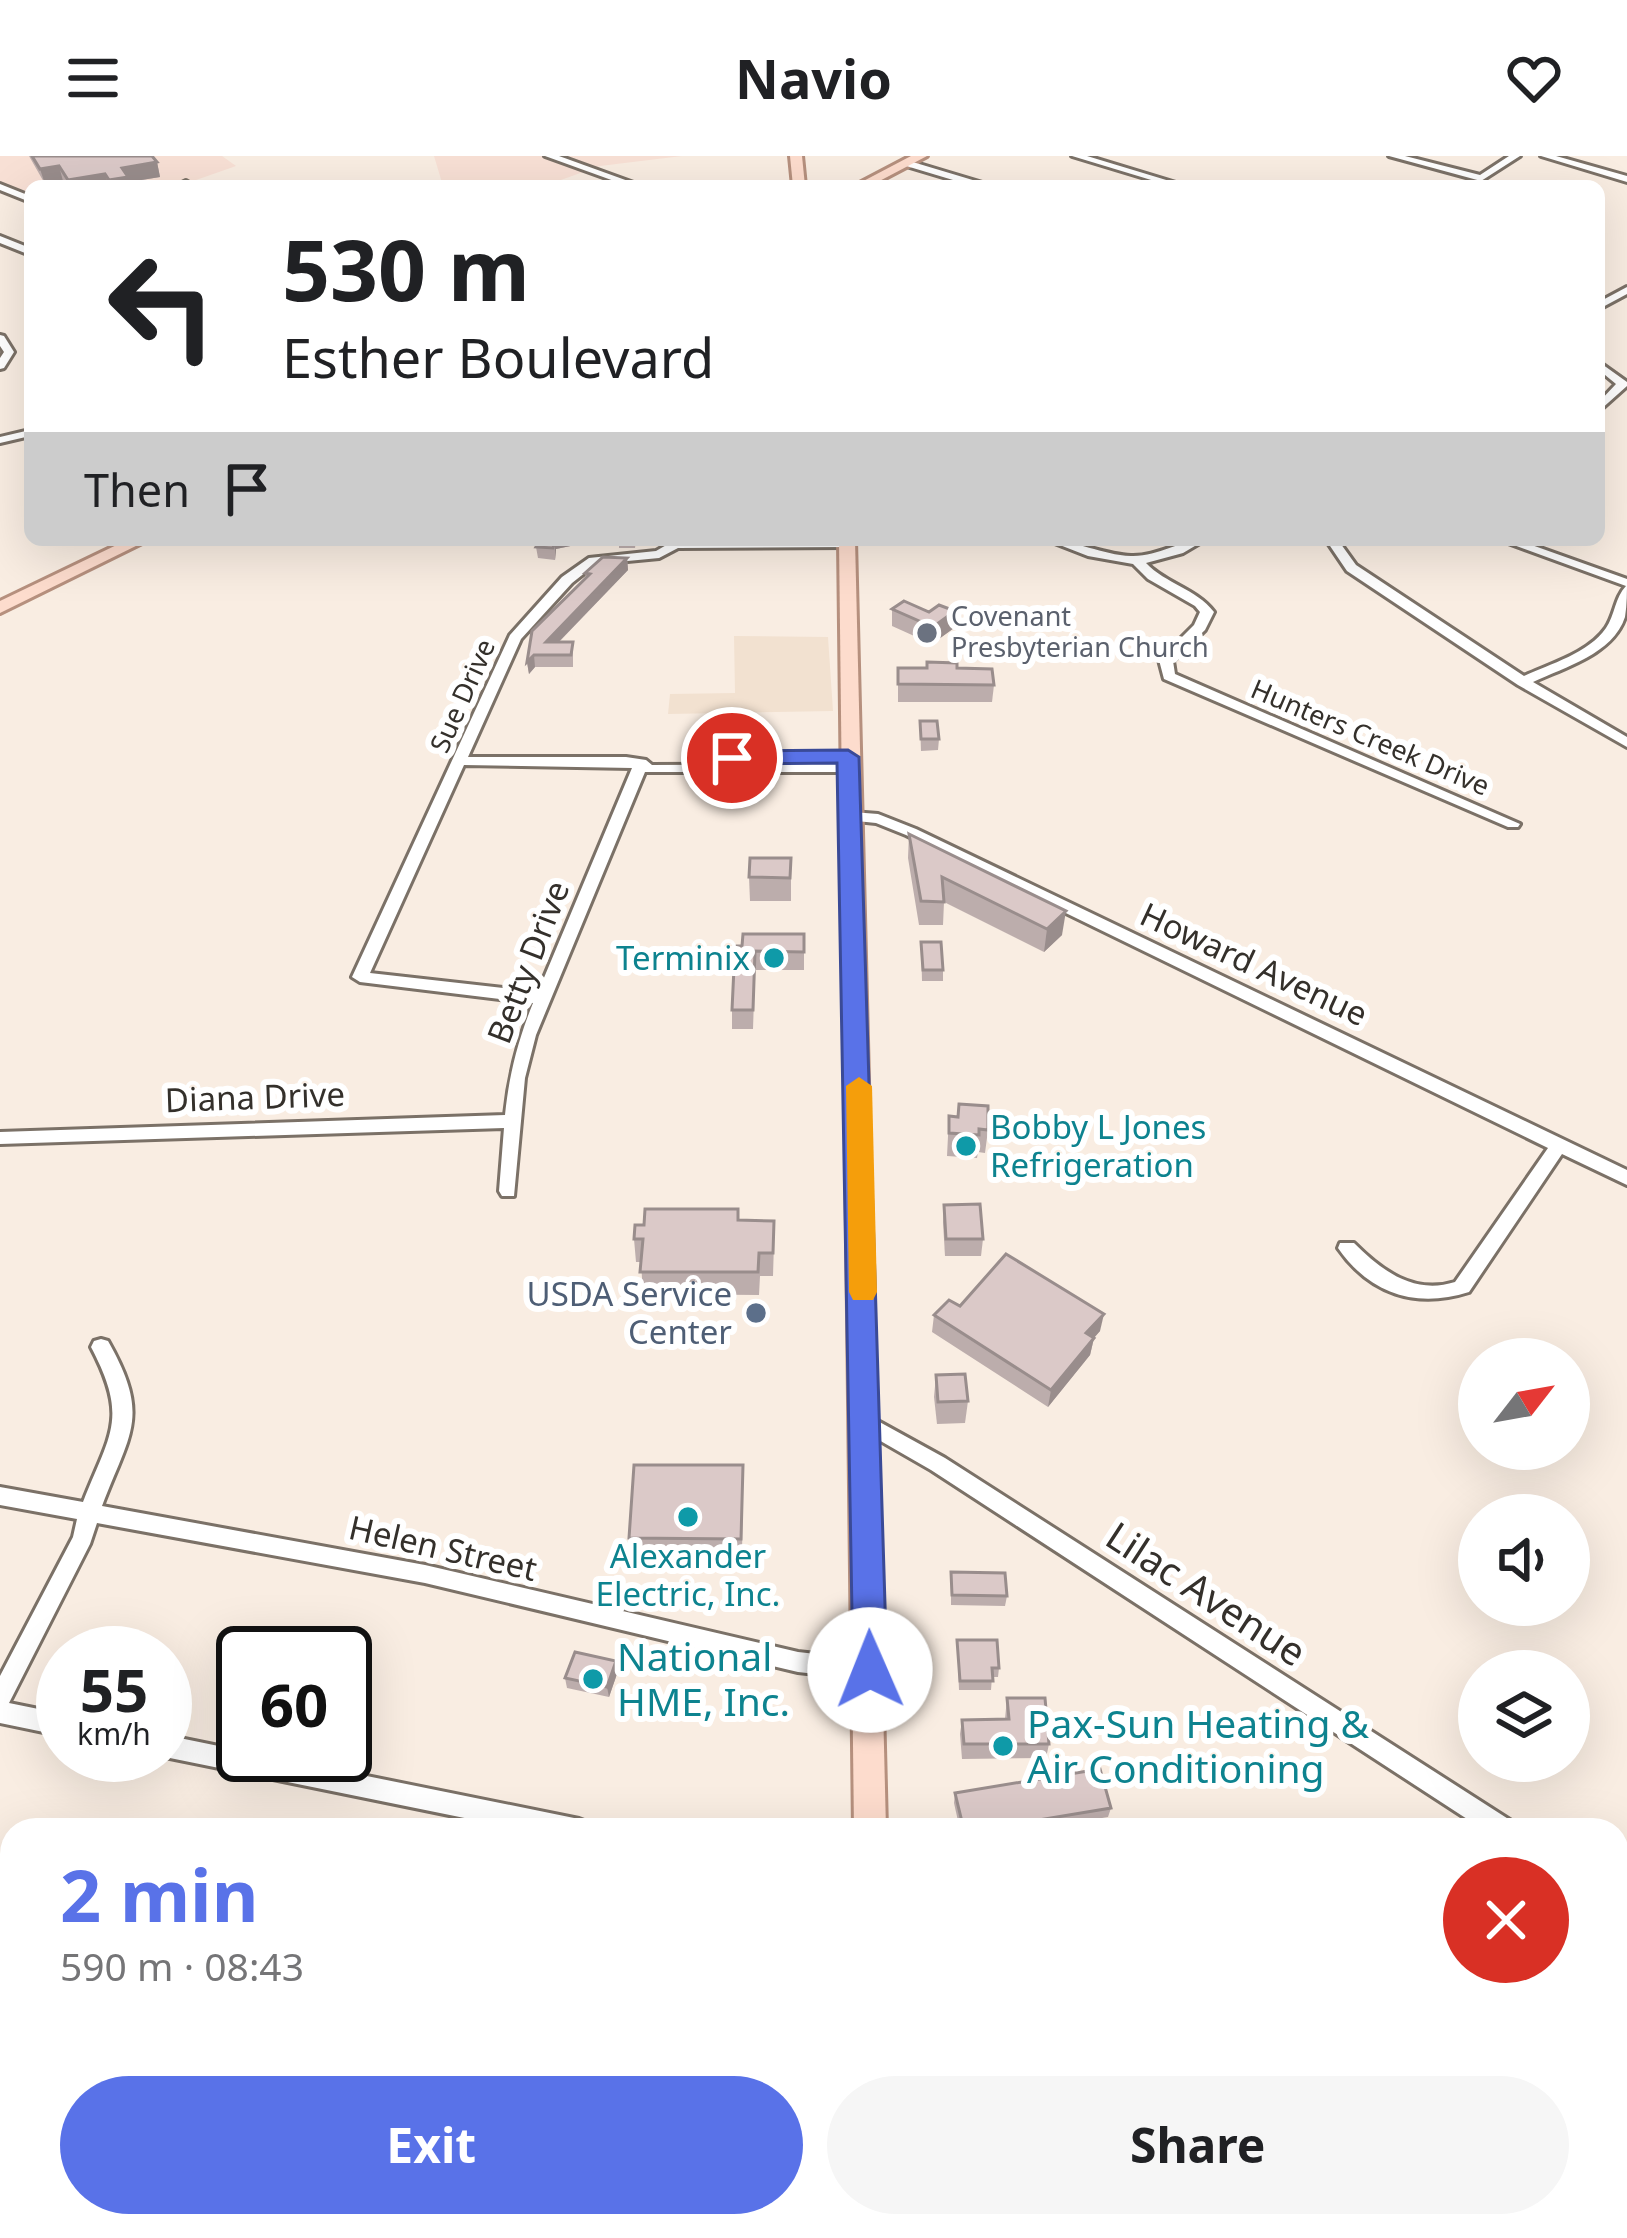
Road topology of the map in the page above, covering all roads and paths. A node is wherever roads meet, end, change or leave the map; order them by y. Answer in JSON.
{"nodes":[{"id":1,"x":550,"y":156,"type":"edge"},
{"id":2,"x":921,"y":156,"type":"edge"},
{"id":3,"x":1077,"y":156,"type":"edge"},
{"id":4,"x":1394,"y":156,"type":"edge"},
{"id":5,"x":1494,"y":156,"type":"edge"},
{"id":6,"x":1546,"y":156,"type":"edge"},
{"id":7,"x":1512,"y":158,"type":"edge"},
{"id":8,"x":907,"y":163,"type":"junction"},
{"id":9,"x":1152,"y":177,"type":"junction"},
{"id":10,"x":1627,"y":179,"type":"edge"},
{"id":11,"x":620,"y":180,"type":"edge"},
{"id":12,"x":872,"y":180,"type":"edge"},
{"id":13,"x":963,"y":180,"type":"edge"},
{"id":14,"x":1147,"y":180,"type":"edge"},
{"id":15,"x":1162,"y":180,"type":"edge"},
{"id":16,"x":0,"y":338,"type":"edge"},
{"id":17,"x":0,"y":366,"type":"edge"},
{"id":18,"x":1605,"y":370,"type":"edge"},
{"id":19,"x":1605,"y":402,"type":"edge"},
{"id":20,"x":128,"y":546,"type":"edge"},
{"id":21,"x":672,"y":546,"type":"edge"},
{"id":22,"x":847,"y":546,"type":"edge"},
{"id":23,"x":1075,"y":546,"type":"edge"},
{"id":24,"x":1188,"y":546,"type":"edge"},
{"id":25,"x":1336,"y":546,"type":"edge"},
{"id":26,"x":1522,"y":546,"type":"edge"},
{"id":27,"x":1138,"y":561,"type":"junction"},
{"id":28,"x":1627,"y":586,"type":"edge"},
{"id":29,"x":0,"y":608,"type":"edge"},
{"id":30,"x":1523,"y":682,"type":"junction"},
{"id":31,"x":1627,"y":743,"type":"edge"},
{"id":32,"x":461,"y":761,"type":"junction"},
{"id":33,"x":849,"y":762,"type":"junction"},
{"id":34,"x":641,"y":763,"type":"junction"},
{"id":35,"x":852,"y":817,"type":"junction"},
{"id":36,"x":1513,"y":824,"type":"dead end"},
{"id":37,"x":541,"y":998,"type":"junction"},
{"id":38,"x":513,"y":1121,"type":"junction"},
{"id":39,"x":0,"y":1138,"type":"edge"},
{"id":40,"x":1558,"y":1147,"type":"junction"},
{"id":41,"x":1627,"y":1178,"type":"edge"},
{"id":42,"x":508,"y":1191,"type":"dead end"},
{"id":43,"x":1347,"y":1247,"type":"dead end"},
{"id":44,"x":101,"y":1347,"type":"dead end"},
{"id":45,"x":865,"y":1422,"type":"junction"},
{"id":46,"x":0,"y":1496,"type":"edge"},
{"id":47,"x":87,"y":1514,"type":"junction"},
{"id":48,"x":870,"y":1670,"type":"junction"},
{"id":49,"x":0,"y":1699,"type":"edge"},
{"id":50,"x":0,"y":1712,"type":"edge"},
{"id":51,"x":36,"y":1719,"type":"edge"},
{"id":52,"x":192,"y":1751,"type":"edge"},
{"id":53,"x":521,"y":1818,"type":"edge"},
{"id":54,"x":870,"y":1818,"type":"edge"},
{"id":55,"x":1485,"y":1818,"type":"edge"}],
"edges":[{"from":1,"to":11,"type":"street"},
{"from":2,"to":8,"type":"main road"},
{"from":3,"to":9,"type":"street"},
{"from":4,"to":7,"type":"street"},
{"from":5,"to":7,"type":"street"},
{"from":6,"to":10,"type":"street"},
{"from":8,"to":12,"type":"main road"},
{"from":8,"to":13,"type":"street"},
{"from":9,"to":14,"type":"street"},
{"from":9,"to":15,"type":"street"},
{"from":16,"to":17,"type":"street"},
{"from":18,"to":19,"type":"street"},
{"from":20,"to":29,"type":"main road"},
{"from":21,"to":32,"type":"street","name":"Sue Drive"},
{"from":22,"to":33,"type":"main road"},
{"from":23,"to":27,"type":"street"},
{"from":24,"to":27,"type":"street"},
{"from":25,"to":30,"type":"street"},
{"from":26,"to":28,"type":"street"},
{"from":27,"to":36,"type":"street","name":"Hunters Creek Drive"},
{"from":28,"to":30,"type":"street"},
{"from":30,"to":31,"type":"street"},
{"from":32,"to":34,"type":"street"},
{"from":32,"to":37,"type":"street","name":"Sue Drive"},
{"from":33,"to":34,"type":"street"},
{"from":33,"to":35,"type":"main road"},
{"from":34,"to":37,"type":"street","name":"Betty Drive"},
{"from":35,"to":40,"type":"street","name":"Howard Avenue"},
{"from":35,"to":45,"type":"main road"},
{"from":37,"to":38,"type":"street","name":"Betty Drive"},
{"from":38,"to":39,"type":"street","name":"Diana Drive"},
{"from":38,"to":42,"type":"street","name":"Betty Drive"},
{"from":40,"to":41,"type":"street","name":"Howard Avenue"},
{"from":40,"to":43,"type":"street"},
{"from":44,"to":47,"type":"street"},
{"from":45,"to":48,"type":"main road"},
{"from":45,"to":55,"type":"street","name":"Lilac Avenue"},
{"from":46,"to":47,"type":"street","name":"Helen Street"},
{"from":47,"to":48,"type":"street","name":"Helen Street"},
{"from":47,"to":49,"type":"street"},
{"from":48,"to":54,"type":"main road"},
{"from":50,"to":51,"type":"street"},
{"from":52,"to":53,"type":"street"}]}
